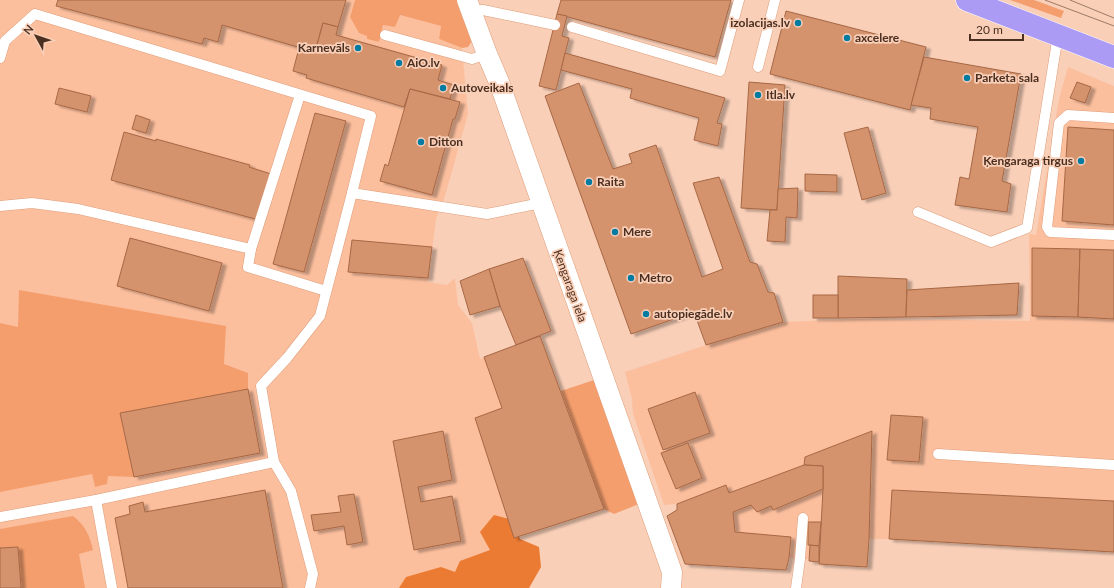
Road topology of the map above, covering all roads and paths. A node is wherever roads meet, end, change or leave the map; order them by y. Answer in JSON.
{"nodes":[{"id":1,"x":739,"y":0,"type":"edge"},
{"id":2,"x":775,"y":0,"type":"edge"},
{"id":3,"x":967,"y":0,"type":"edge"},
{"id":4,"x":469,"y":6,"type":"edge"},
{"id":5,"x":555,"y":25,"type":"dead end"},
{"id":6,"x":572,"y":27,"type":"dead end"},
{"id":7,"x":385,"y":35,"type":"dead end"},
{"id":8,"x":1058,"y":35,"type":"junction"},
{"id":9,"x":487,"y":54,"type":"junction"},
{"id":10,"x":1114,"y":57,"type":"edge"},
{"id":11,"x":0,"y":58,"type":"edge"},
{"id":12,"x":758,"y":67,"type":"dead end"},
{"id":13,"x":300,"y":95,"type":"junction"},
{"id":14,"x":1114,"y":118,"type":"edge"},
{"id":15,"x":352,"y":193,"type":"junction"},
{"id":16,"x":541,"y":203,"type":"junction"},
{"id":17,"x":0,"y":206,"type":"edge"},
{"id":18,"x":918,"y":212,"type":"dead end"},
{"id":19,"x":1114,"y":235,"type":"edge"},
{"id":20,"x":251,"y":249,"type":"junction"},
{"id":21,"x":326,"y":291,"type":"junction"},
{"id":22,"x":938,"y":454,"type":"dead end"},
{"id":23,"x":274,"y":462,"type":"junction"},
{"id":24,"x":1114,"y":465,"type":"edge"},
{"id":25,"x":96,"y":500,"type":"junction"},
{"id":26,"x":0,"y":517,"type":"edge"},
{"id":27,"x":803,"y":518,"type":"dead end"},
{"id":28,"x":671,"y":580,"type":"edge"},
{"id":29,"x":112,"y":588,"type":"edge"},
{"id":30,"x":310,"y":588,"type":"edge"},
{"id":31,"x":796,"y":588,"type":"edge"}],
"edges":[{"from":1,"to":6,"type":"lane"},
{"from":2,"to":12,"type":"lane"},
{"from":3,"to":8,"type":"highway"},
{"from":4,"to":5,"type":"lane"},
{"from":4,"to":9,"type":"street","name":"Ķengaraga iela"},
{"from":7,"to":9,"type":"lane"},
{"from":8,"to":10,"type":"highway"},
{"from":8,"to":18,"type":"lane"},
{"from":9,"to":16,"type":"street","name":"Ķengaraga iela"},
{"from":11,"to":13,"type":"lane"},
{"from":13,"to":15,"type":"lane"},
{"from":13,"to":20,"type":"lane"},
{"from":14,"to":19,"type":"lane"},
{"from":15,"to":16,"type":"lane"},
{"from":15,"to":21,"type":"lane"},
{"from":16,"to":28,"type":"street","name":"Ķengaraga iela"},
{"from":17,"to":20,"type":"lane"},
{"from":20,"to":21,"type":"lane"},
{"from":21,"to":23,"type":"lane"},
{"from":22,"to":24,"type":"lane"},
{"from":23,"to":25,"type":"lane"},
{"from":23,"to":30,"type":"lane"},
{"from":25,"to":26,"type":"lane"},
{"from":25,"to":29,"type":"lane"},
{"from":27,"to":31,"type":"lane"}]}
